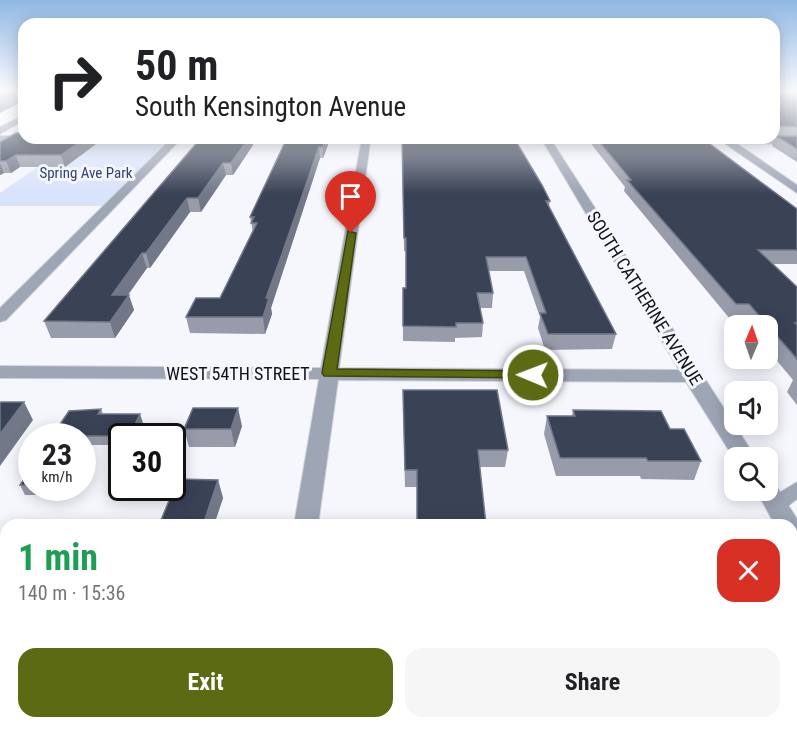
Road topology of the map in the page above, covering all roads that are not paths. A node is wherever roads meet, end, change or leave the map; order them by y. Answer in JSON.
{"nodes":[{"id":1,"x":0,"y":139,"type":"edge"},
{"id":2,"x":18,"y":139,"type":"edge"},
{"id":3,"x":780,"y":141,"type":"edge"},
{"id":4,"x":797,"y":141,"type":"edge"},
{"id":5,"x":171,"y":144,"type":"edge"},
{"id":6,"x":365,"y":144,"type":"edge"},
{"id":7,"x":550,"y":144,"type":"edge"},
{"id":8,"x":732,"y":144,"type":"edge"},
{"id":9,"x":797,"y":190,"type":"edge"},
{"id":10,"x":0,"y":317,"type":"edge"},
{"id":11,"x":0,"y":372,"type":"edge"},
{"id":12,"x":329,"y":373,"type":"junction"},
{"id":13,"x":692,"y":376,"type":"junction"},
{"id":14,"x":738,"y":447,"type":"edge"},
{"id":15,"x":797,"y":489,"type":"edge"},
{"id":16,"x":778,"y":495,"type":"edge"},
{"id":17,"x":773,"y":501,"type":"edge"},
{"id":18,"x":307,"y":519,"type":"edge"},
{"id":19,"x":784,"y":519,"type":"edge"}],
"edges":[{"from":1,"to":2,"type":"street"},
{"from":3,"to":4,"type":"street"},
{"from":5,"to":10,"type":"street"},
{"from":6,"to":12,"type":"street"},
{"from":7,"to":13,"type":"street","name":"SOUTH CATHERINE AVENUE"},
{"from":8,"to":9,"type":"street"},
{"from":11,"to":12,"type":"street","name":"WEST 54TH STREET"},
{"from":12,"to":13,"type":"street","name":"WEST 54TH STREET"},
{"from":12,"to":18,"type":"street"},
{"from":13,"to":14,"type":"street","name":"SOUTH CATHERINE AVENUE"},
{"from":15,"to":16,"type":"lane"},
{"from":17,"to":19,"type":"street"}]}
